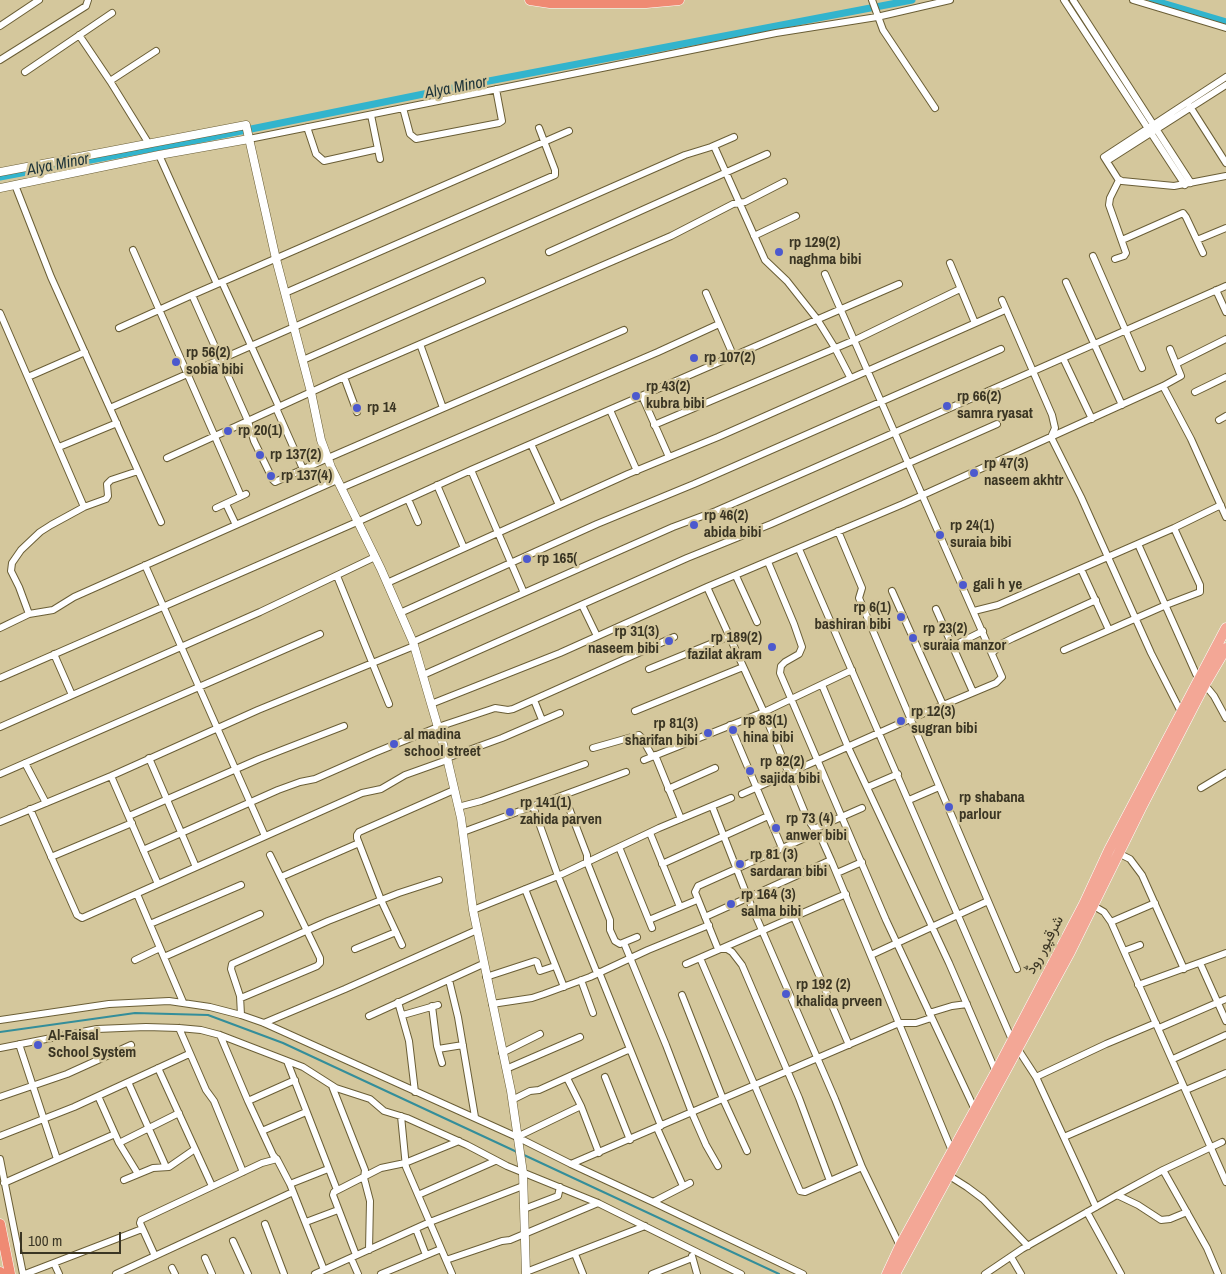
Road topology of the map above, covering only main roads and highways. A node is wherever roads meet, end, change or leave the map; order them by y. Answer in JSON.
{"nodes":[{"id":1,"x":530,"y":0,"type":"edge"},
{"id":2,"x":679,"y":0,"type":"edge"},
{"id":3,"x":1226,"y":628,"type":"edge"},
{"id":4,"x":1226,"y":648,"type":"edge"},
{"id":5,"x":1202,"y":681,"type":"junction"},
{"id":6,"x":1113,"y":852,"type":"junction"},
{"id":7,"x":1014,"y":1044,"type":"junction"},
{"id":8,"x":0,"y":1224,"type":"edge"},
{"id":9,"x":10,"y":1274,"type":"edge"},
{"id":10,"x":887,"y":1274,"type":"edge"},
{"id":11,"x":895,"y":1274,"type":"edge"}],
"edges":[{"from":1,"to":2,"type":"highway"},
{"from":3,"to":5,"type":"main road","name":"شرقپور روڈ"},
{"from":4,"to":5,"type":"main road","name":"شرقپور روڈ"},
{"from":5,"to":6,"type":"main road","name":"شرقپور روڈ"},
{"from":5,"to":6,"type":"main road","name":"شرقپور روڈ"},
{"from":6,"to":7,"type":"main road","name":"شرقپور روڈ"},
{"from":6,"to":7,"type":"main road","name":"شرقپور روڈ"},
{"from":7,"to":10,"type":"main road","name":"شرقپور روڈ"},
{"from":7,"to":11,"type":"main road","name":"شرقپور روڈ"},
{"from":8,"to":9,"type":"highway"}]}
